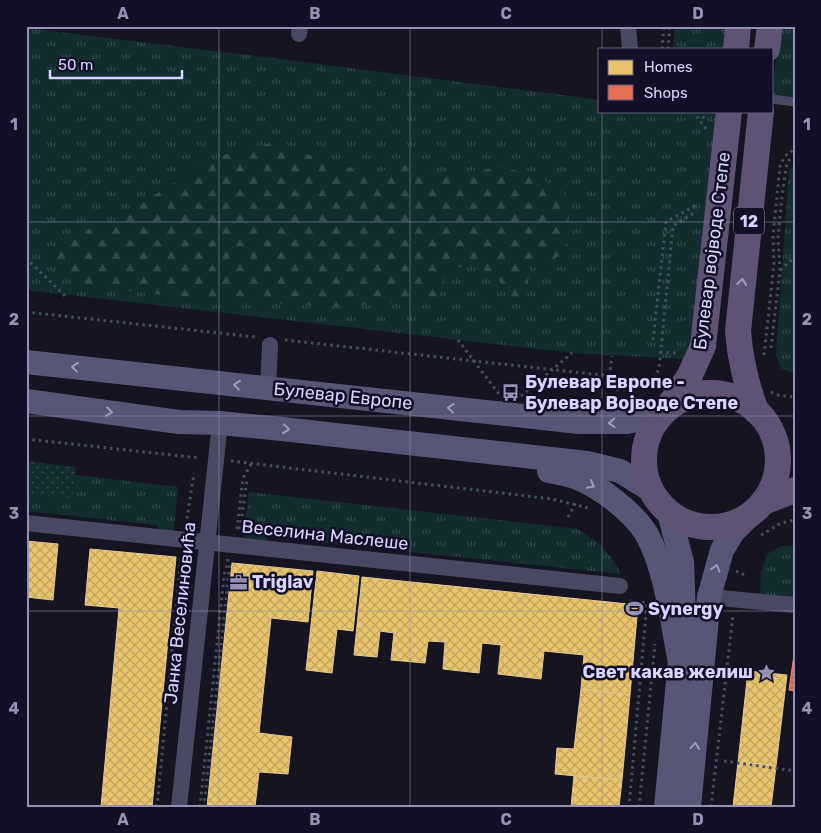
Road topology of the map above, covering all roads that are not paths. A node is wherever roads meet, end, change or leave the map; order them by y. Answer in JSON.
{"nodes":[{"id":1,"x":628,"y":26,"type":"edge"},
{"id":2,"x":738,"y":26,"type":"edge"},
{"id":3,"x":770,"y":26,"type":"edge"},
{"id":4,"x":630,"y":48,"type":"edge"},
{"id":5,"x":736,"y":48,"type":"edge"},
{"id":6,"x":767,"y":48,"type":"edge"},
{"id":7,"x":774,"y":99,"type":"edge"},
{"id":8,"x":795,"y":102,"type":"edge"},
{"id":9,"x":729,"y":112,"type":"edge"},
{"id":10,"x":761,"y":112,"type":"edge"},
{"id":11,"x":270,"y":341,"type":"road end"},
{"id":12,"x":26,"y":362,"type":"edge"},
{"id":13,"x":268,"y":388,"type":"junction"},
{"id":14,"x":26,"y":401,"type":"edge"},
{"id":15,"x":663,"y":414,"type":"junction"},
{"id":16,"x":762,"y":419,"type":"junction"},
{"id":17,"x":220,"y":423,"type":"junction"},
{"id":18,"x":795,"y":438,"type":"edge"},
{"id":19,"x":408,"y":443,"type":"junction"},
{"id":20,"x":650,"y":490,"type":"junction"},
{"id":21,"x":795,"y":490,"type":"edge"},
{"id":22,"x":760,"y":505,"type":"junction"},
{"id":23,"x":669,"y":512,"type":"junction"},
{"id":24,"x":26,"y":523,"type":"edge"},
{"id":25,"x":206,"y":550,"type":"junction"},
{"id":26,"x":620,"y":586,"type":"dead end"},
{"id":27,"x":709,"y":596,"type":"junction"},
{"id":28,"x":795,"y":605,"type":"edge"},
{"id":29,"x":680,"y":662,"type":"junction"},
{"id":30,"x":179,"y":807,"type":"edge"},
{"id":31,"x":666,"y":807,"type":"edge"},
{"id":32,"x":689,"y":807,"type":"edge"}],
"edges":[{"from":1,"to":4,"type":"street"},
{"from":2,"to":5,"type":"main road"},
{"from":3,"to":6,"type":"main road"},
{"from":7,"to":8,"type":"lane"},
{"from":9,"to":15,"type":"main road","name":"Булевар војводе Степе","number":"12"},
{"from":16,"to":10,"type":"main road","name":"Булевар војводе Степе","number":"12","one_way":true},
{"from":11,"to":13,"type":"street"},
{"from":13,"to":12,"type":"main road","name":"Булевар Европе","one_way":true},
{"from":15,"to":13,"type":"main road","name":"Булевар Европе","one_way":true},
{"from":14,"to":17,"type":"main road","one_way":true},
{"from":15,"to":16,"type":"main road","number":"12"},
{"from":15,"to":20,"type":"main road","number":"12"},
{"from":16,"to":18,"type":"main road","number":"12"},
{"from":16,"to":22,"type":"main road","number":"12"},
{"from":17,"to":19,"type":"main road","one_way":true},
{"from":17,"to":25,"type":"street","name":"Јанка Веселиновића"},
{"from":19,"to":20,"type":"main road"},
{"from":19,"to":29,"type":"main road","one_way":true},
{"from":20,"to":23,"type":"main road","number":"12"},
{"from":21,"to":22,"type":"main road","number":"12"},
{"from":22,"to":23,"type":"main road","number":"12"},
{"from":27,"to":22,"type":"main road","one_way":true},
{"from":23,"to":29,"type":"main road"},
{"from":24,"to":25,"type":"street","name":"Веселина Маслеше"},
{"from":25,"to":26,"type":"street","name":"Веселина Маслеше"},
{"from":25,"to":30,"type":"street","name":"Јанка Веселиновића"},
{"from":27,"to":28,"type":"street"},
{"from":32,"to":27,"type":"main road","one_way":true},
{"from":29,"to":31,"type":"main road"}]}
